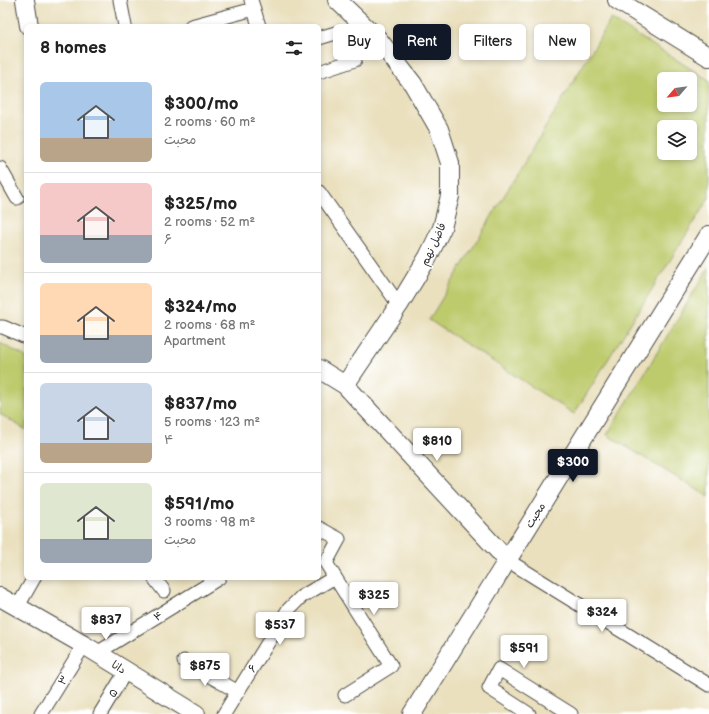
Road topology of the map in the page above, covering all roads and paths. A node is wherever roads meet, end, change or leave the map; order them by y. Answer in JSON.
{"nodes":[{"id":1,"x":25,"y":0,"type":"edge"},
{"id":2,"x":120,"y":0,"type":"edge"},
{"id":3,"x":337,"y":0,"type":"edge"},
{"id":4,"x":617,"y":0,"type":"edge"},
{"id":5,"x":252,"y":4,"type":"edge"},
{"id":6,"x":29,"y":24,"type":"edge"},
{"id":7,"x":125,"y":24,"type":"edge"},
{"id":8,"x":197,"y":24,"type":"edge"},
{"id":9,"x":258,"y":24,"type":"edge"},
{"id":10,"x":333,"y":34,"type":"edge"},
{"id":11,"x":321,"y":37,"type":"edge"},
{"id":12,"x":709,"y":57,"type":"edge"},
{"id":13,"x":355,"y":60,"type":"dead end"},
{"id":14,"x":321,"y":71,"type":"edge"},
{"id":15,"x":0,"y":168,"type":"edge"},
{"id":16,"x":321,"y":195,"type":"edge"},
{"id":17,"x":17,"y":198,"type":"dead end"},
{"id":18,"x":709,"y":235,"type":"edge"},
{"id":19,"x":400,"y":305,"type":"junction"},
{"id":20,"x":0,"y":327,"type":"edge"},
{"id":21,"x":24,"y":336,"type":"edge"},
{"id":22,"x":321,"y":370,"type":"edge"},
{"id":23,"x":345,"y":385,"type":"junction"},
{"id":24,"x":321,"y":529,"type":"edge"},
{"id":25,"x":507,"y":560,"type":"junction"},
{"id":26,"x":335,"y":577,"type":"junction"},
{"id":27,"x":33,"y":580,"type":"edge"},
{"id":28,"x":156,"y":580,"type":"edge"},
{"id":29,"x":215,"y":580,"type":"edge"},
{"id":30,"x":164,"y":591,"type":"dead end"},
{"id":31,"x":0,"y":597,"type":"edge"},
{"id":32,"x":18,"y":606,"type":"junction"},
{"id":33,"x":90,"y":649,"type":"junction"},
{"id":34,"x":184,"y":661,"type":"dead end"},
{"id":35,"x":126,"y":671,"type":"junction"},
{"id":36,"x":709,"y":685,"type":"edge"},
{"id":37,"x":238,"y":692,"type":"junction"},
{"id":38,"x":345,"y":695,"type":"dead end"},
{"id":39,"x":41,"y":714,"type":"edge"},
{"id":40,"x":100,"y":714,"type":"edge"},
{"id":41,"x":196,"y":714,"type":"edge"},
{"id":42,"x":224,"y":714,"type":"edge"},
{"id":43,"x":412,"y":714,"type":"edge"},
{"id":44,"x":529,"y":714,"type":"edge"},
{"id":45,"x":571,"y":714,"type":"edge"}],
"edges":[{"from":1,"to":6,"type":"street"},
{"from":2,"to":7,"type":"street"},
{"from":3,"to":19,"type":"street","name":"فاضل نهم"},
{"from":4,"to":12,"type":"street"},
{"from":5,"to":8,"type":"street"},
{"from":5,"to":9,"type":"street"},
{"from":10,"to":11,"type":"street"},
{"from":13,"to":14,"type":"street"},
{"from":15,"to":17,"type":"street"},
{"from":16,"to":19,"type":"street"},
{"from":18,"to":25,"type":"street","name":"محبت"},
{"from":19,"to":23,"type":"street","name":"فاضل نهم"},
{"from":20,"to":21,"type":"street"},
{"from":22,"to":23,"type":"street"},
{"from":23,"to":25,"type":"street"},
{"from":24,"to":26,"type":"street"},
{"from":25,"to":36,"type":"street"},
{"from":25,"to":43,"type":"street","name":"محبت"},
{"from":26,"to":37,"type":"street","name":"۶"},
{"from":26,"to":38,"type":"street"},
{"from":27,"to":32,"type":"street"},
{"from":28,"to":30,"type":"street"},
{"from":29,"to":33,"type":"street","name":"۴"},
{"from":31,"to":32,"type":"street","name":"دانا"},
{"from":32,"to":33,"type":"street","name":"دانا"},
{"from":33,"to":35,"type":"street","name":"دانا"},
{"from":33,"to":39,"type":"street","name":"۳"},
{"from":34,"to":37,"type":"street"},
{"from":35,"to":40,"type":"street","name":"۵"},
{"from":35,"to":41,"type":"street","name":"دانا"},
{"from":37,"to":42,"type":"street","name":"۶"},
{"from":44,"to":45,"type":"street"}]}
